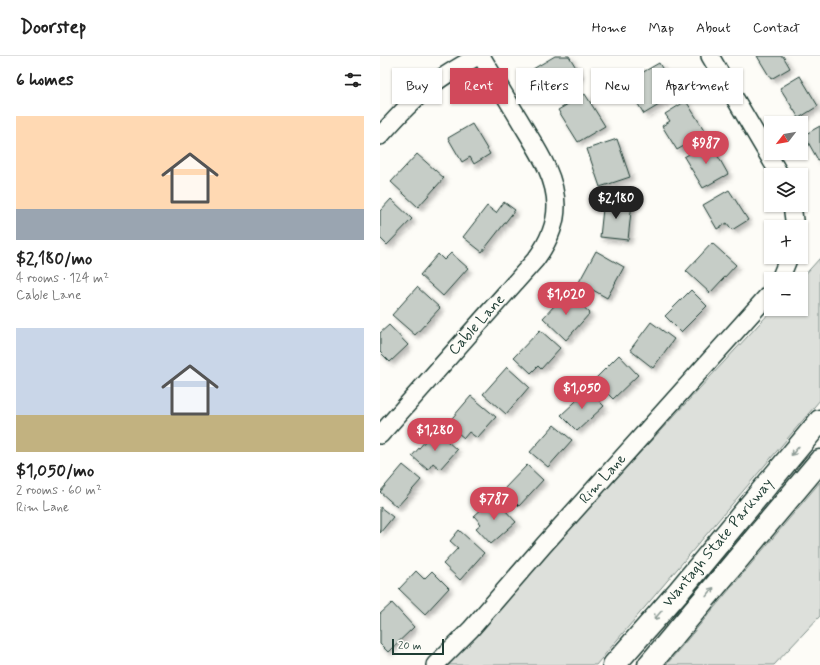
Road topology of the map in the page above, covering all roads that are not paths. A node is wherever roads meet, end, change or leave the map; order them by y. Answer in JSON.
{"nodes":[{"id":1,"x":478,"y":56,"type":"edge"},
{"id":2,"x":481,"y":56,"type":"edge"},
{"id":3,"x":710,"y":56,"type":"edge"},
{"id":4,"x":380,"y":136,"type":"edge"},
{"id":5,"x":776,"y":168,"type":"edge"},
{"id":6,"x":764,"y":300,"type":"edge"},
{"id":7,"x":820,"y":421,"type":"edge"},
{"id":8,"x":380,"y":435,"type":"edge"},
{"id":9,"x":820,"y":461,"type":"edge"},
{"id":10,"x":435,"y":665,"type":"edge"},
{"id":11,"x":614,"y":665,"type":"edge"},
{"id":12,"x":648,"y":665,"type":"edge"}],
"edges":[{"from":1,"to":4,"type":"street"},
{"from":2,"to":8,"type":"street","name":"Cable Lane"},
{"from":3,"to":5,"type":"street"},
{"from":6,"to":10,"type":"street","name":"Rim Lane"},
{"from":7,"to":11,"type":"highway","name":"Wantagh State Parkway","one_way":true},
{"from":12,"to":9,"type":"highway","name":"Wantagh State Parkway","one_way":true}]}
